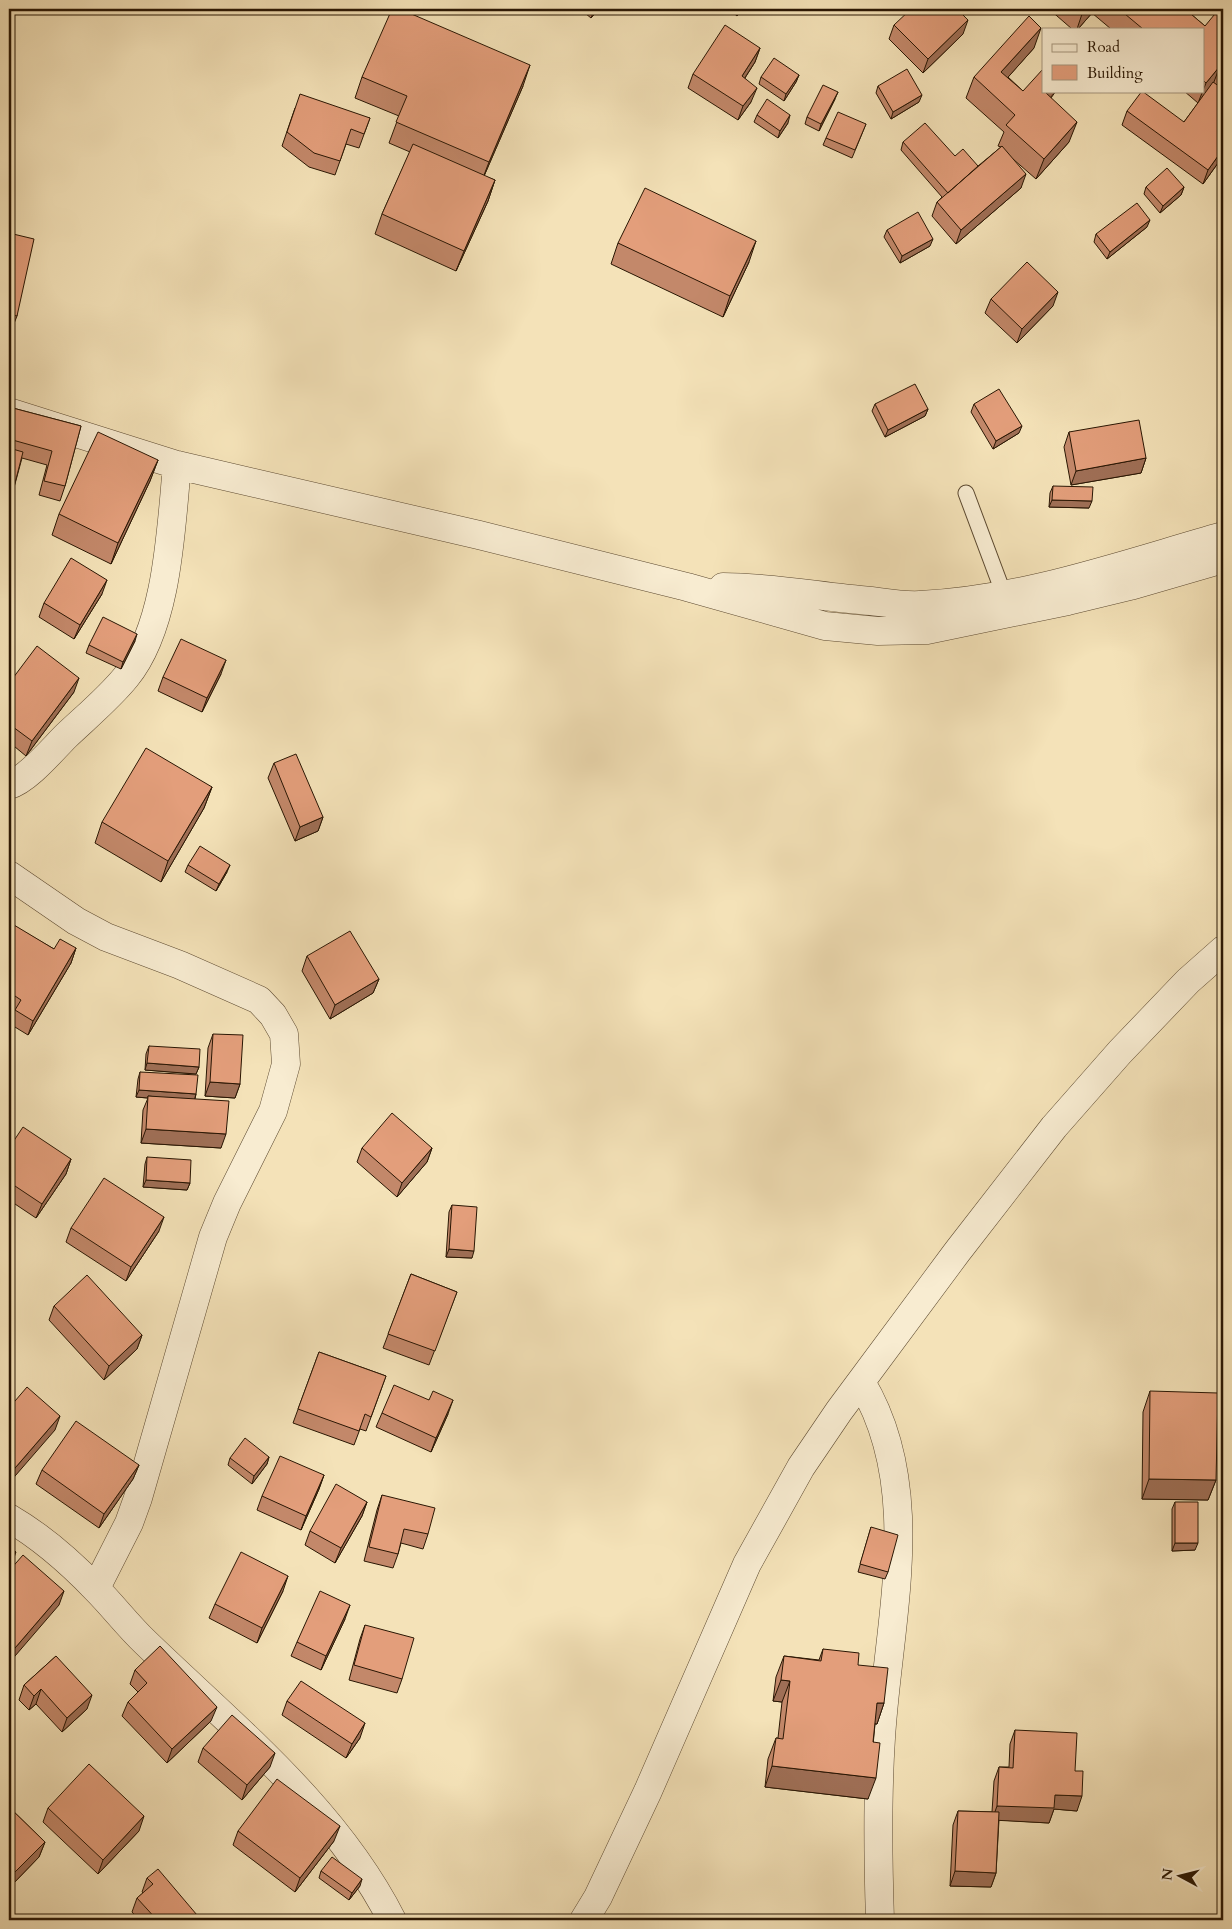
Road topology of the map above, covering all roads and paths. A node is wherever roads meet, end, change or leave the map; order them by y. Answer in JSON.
{"nodes":[{"id":1,"x":9,"y":412,"type":"edge"},
{"id":2,"x":177,"y":465,"type":"junction"},
{"id":3,"x":966,"y":493,"type":"dead end"},
{"id":4,"x":1223,"y":536,"type":"edge"},
{"id":5,"x":1223,"y":559,"type":"edge"},
{"id":6,"x":1007,"y":604,"type":"junction"},
{"id":7,"x":9,"y":785,"type":"edge"},
{"id":8,"x":9,"y":875,"type":"edge"},
{"id":9,"x":1223,"y":950,"type":"edge"},
{"id":10,"x":861,"y":1382,"type":"junction"},
{"id":11,"x":9,"y":1518,"type":"edge"},
{"id":12,"x":96,"y":1588,"type":"junction"},
{"id":13,"x":392,"y":1920,"type":"edge"},
{"id":14,"x":584,"y":1920,"type":"edge"},
{"id":15,"x":880,"y":1920,"type":"edge"}],
"edges":[{"from":1,"to":2,"type":"street"},
{"from":2,"to":6,"type":"street"},
{"from":2,"to":7,"type":"street"},
{"from":3,"to":6,"type":"lane"},
{"from":4,"to":6,"type":"street"},
{"from":5,"to":6,"type":"street"},
{"from":8,"to":12,"type":"street"},
{"from":9,"to":10,"type":"street"},
{"from":10,"to":14,"type":"street"},
{"from":10,"to":15,"type":"street"},
{"from":11,"to":12,"type":"street"},
{"from":12,"to":13,"type":"street"}]}
